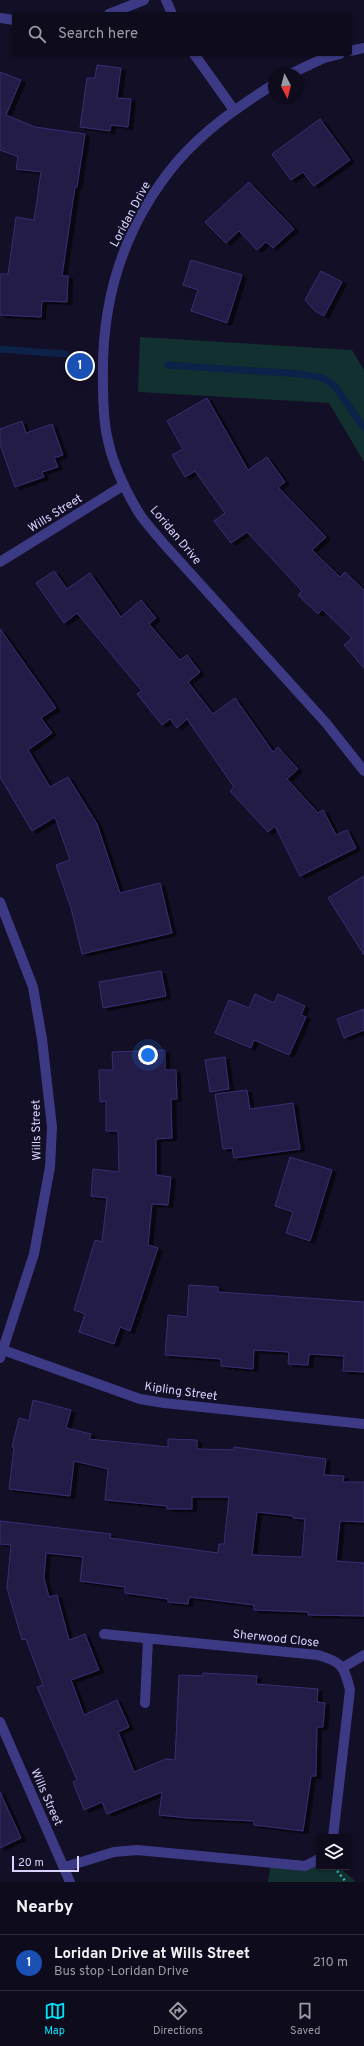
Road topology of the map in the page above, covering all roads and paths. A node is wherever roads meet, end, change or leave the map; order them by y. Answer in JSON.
{"nodes":[{"id":1,"x":144,"y":0,"type":"edge"},
{"id":2,"x":166,"y":0,"type":"edge"},
{"id":3,"x":114,"y":12,"type":"edge"},
{"id":4,"x":171,"y":12,"type":"edge"},
{"id":5,"x":0,"y":18,"type":"edge"},
{"id":6,"x":12,"y":20,"type":"edge"},
{"id":7,"x":364,"y":48,"type":"edge"},
{"id":8,"x":352,"y":51,"type":"edge"},
{"id":9,"x":195,"y":56,"type":"edge"},
{"id":10,"x":332,"y":56,"type":"edge"},
{"id":11,"x":303,"y":68,"type":"edge"},
{"id":12,"x":268,"y":88,"type":"edge"},
{"id":13,"x":234,"y":110,"type":"junction"},
{"id":14,"x":124,"y":485,"type":"junction"},
{"id":15,"x":0,"y":562,"type":"edge"},
{"id":16,"x":364,"y":771,"type":"edge"},
{"id":17,"x":0,"y":902,"type":"edge"},
{"id":18,"x":2,"y":1354,"type":"edge"},
{"id":19,"x":364,"y":1424,"type":"edge"},
{"id":20,"x":104,"y":1634,"type":"dead end"},
{"id":21,"x":148,"y":1639,"type":"junction"},
{"id":22,"x":364,"y":1655,"type":"edge"},
{"id":23,"x":342,"y":1668,"type":"junction"},
{"id":24,"x":145,"y":1703,"type":"dead end"},
{"id":25,"x":0,"y":1722,"type":"edge"},
{"id":26,"x":333,"y":1834,"type":"edge"},
{"id":27,"x":316,"y":1860,"type":"edge"},
{"id":28,"x":65,"y":1867,"type":"junction"},
{"id":29,"x":336,"y":1870,"type":"edge"},
{"id":30,"x":70,"y":1882,"type":"edge"},
{"id":31,"x":346,"y":1882,"type":"edge"}],
"edges":[{"from":1,"to":3,"type":"street"},
{"from":2,"to":4,"type":"street"},
{"from":5,"to":6,"type":"street"},
{"from":7,"to":8,"type":"street"},
{"from":9,"to":13,"type":"street"},
{"from":10,"to":11,"type":"street"},
{"from":12,"to":13,"type":"street","name":"Loridan Drive"},
{"from":13,"to":14,"type":"street","name":"Loridan Drive"},
{"from":14,"to":15,"type":"street","name":"Wills Street"},
{"from":14,"to":16,"type":"street","name":"Loridan Drive"},
{"from":17,"to":18,"type":"street","name":"Wills Street"},
{"from":18,"to":19,"type":"street","name":"Kipling Street"},
{"from":20,"to":21,"type":"street","name":"Sherwood Close"},
{"from":21,"to":23,"type":"street","name":"Sherwood Close"},
{"from":21,"to":24,"type":"street"},
{"from":22,"to":23,"type":"street"},
{"from":23,"to":26,"type":"street"},
{"from":25,"to":28,"type":"street","name":"Wills Street"},
{"from":27,"to":28,"type":"street"},
{"from":28,"to":30,"type":"street","name":"Wills Street"},
{"from":29,"to":31,"type":"path"}]}
